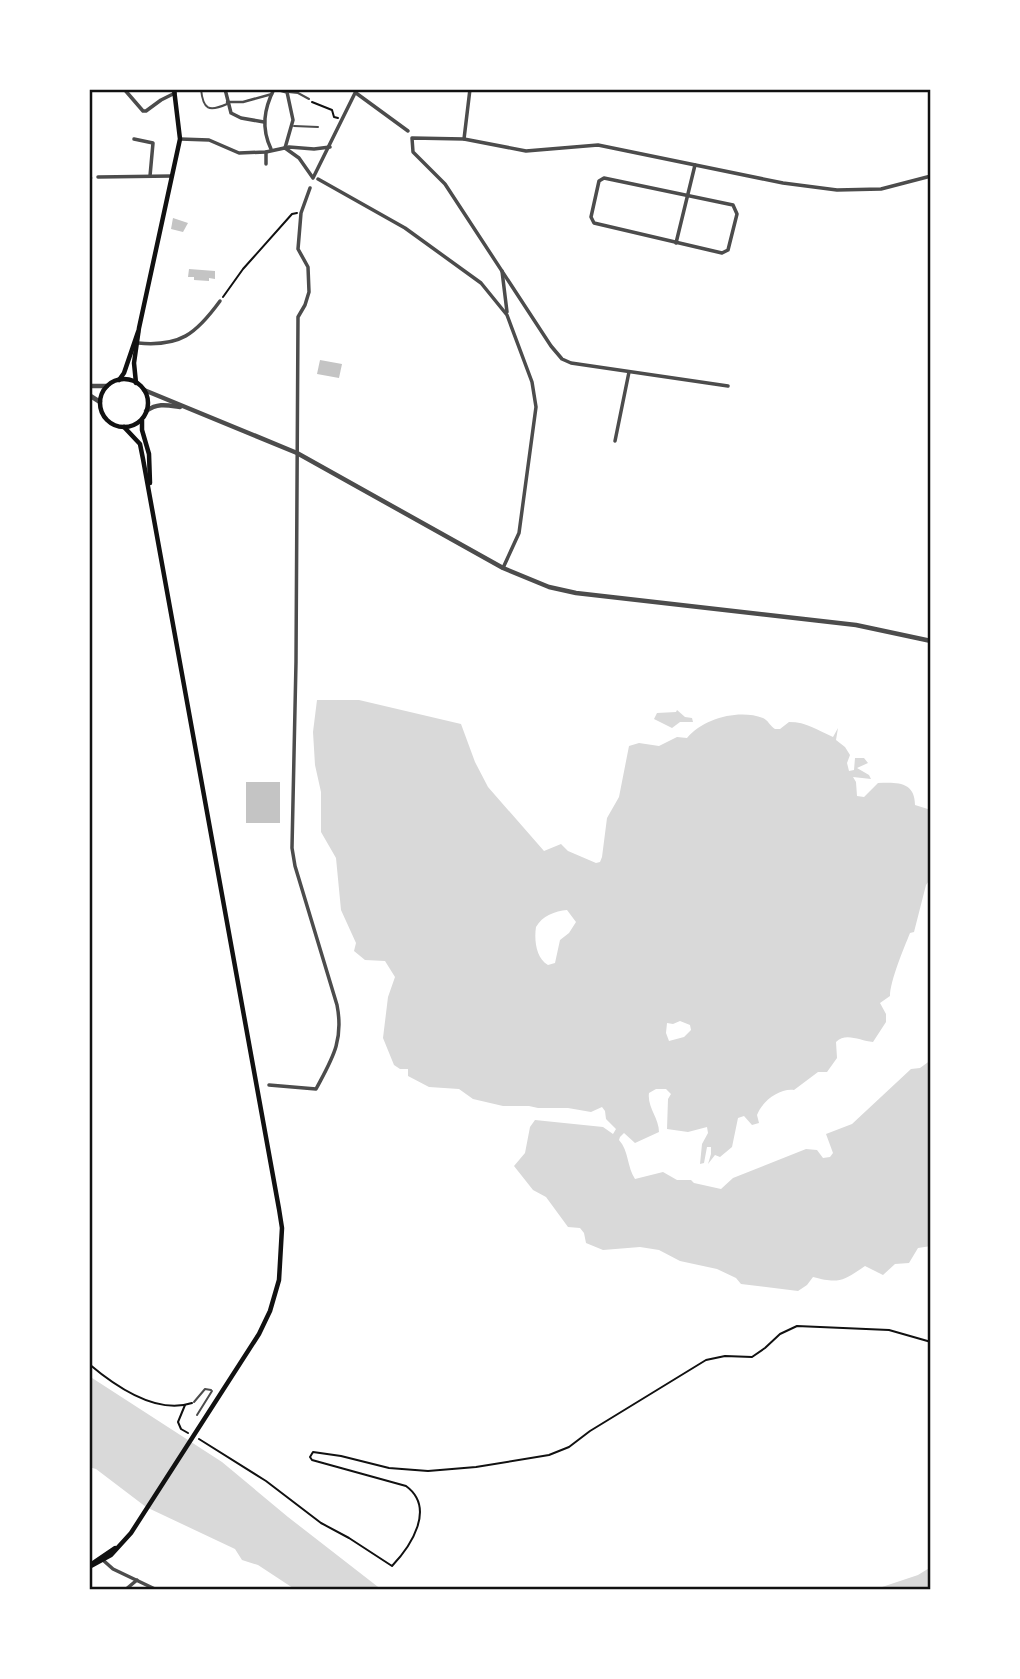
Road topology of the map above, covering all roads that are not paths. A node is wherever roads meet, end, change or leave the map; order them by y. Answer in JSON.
{"nodes":[{"id":1,"x":124,"y":89,"type":"edge"},
{"id":2,"x":201,"y":89,"type":"edge"},
{"id":3,"x":225,"y":89,"type":"edge"},
{"id":4,"x":470,"y":89,"type":"edge"},
{"id":5,"x":174,"y":91,"type":"edge"},
{"id":6,"x":274,"y":91,"type":"edge"},
{"id":7,"x":356,"y":91,"type":"edge"},
{"id":8,"x":287,"y":92,"type":"junction"},
{"id":9,"x":309,"y":99,"type":"road end"},
{"id":10,"x":228,"y":103,"type":"junction"},
{"id":11,"x":264,"y":122,"type":"junction"},
{"id":12,"x":293,"y":126,"type":"junction"},
{"id":13,"x":318,"y":127,"type":"dead end"},
{"id":14,"x":408,"y":131,"type":"dead end"},
{"id":15,"x":180,"y":138,"type":"junction"},
{"id":16,"x":134,"y":139,"type":"dead end"},
{"id":17,"x":464,"y":139,"type":"junction"},
{"id":18,"x":330,"y":147,"type":"junction"},
{"id":19,"x":285,"y":148,"type":"junction"},
{"id":20,"x":268,"y":151,"type":"junction"},
{"id":21,"x":266,"y":164,"type":"dead end"},
{"id":22,"x":695,"y":165,"type":"junction"},
{"id":23,"x":150,"y":176,"type":"junction"},
{"id":24,"x":172,"y":176,"type":"junction"},
{"id":25,"x":931,"y":176,"type":"edge"},
{"id":26,"x":98,"y":177,"type":"dead end"},
{"id":27,"x":316,"y":178,"type":"junction"},
{"id":28,"x":310,"y":188,"type":"dead end"},
{"id":29,"x":688,"y":195,"type":"junction"},
{"id":30,"x":676,"y":243,"type":"junction"},
{"id":31,"x":502,"y":269,"type":"junction"},
{"id":32,"x":220,"y":301,"type":"road end"},
{"id":33,"x":507,"y":315,"type":"junction"},
{"id":34,"x":139,"y":328,"type":"junction"},
{"id":35,"x":138,"y":343,"type":"junction"},
{"id":36,"x":629,"y":372,"type":"junction"},
{"id":37,"x":118,"y":380,"type":"junction"},
{"id":38,"x":136,"y":383,"type":"junction"},
{"id":39,"x":89,"y":386,"type":"edge"},
{"id":40,"x":107,"y":386,"type":"junction"},
{"id":41,"x":728,"y":386,"type":"dead end"},
{"id":42,"x":144,"y":390,"type":"junction"},
{"id":43,"x":89,"y":395,"type":"edge"},
{"id":44,"x":100,"y":402,"type":"junction"},
{"id":45,"x":188,"y":409,"type":"junction"},
{"id":46,"x":146,"y":411,"type":"junction"},
{"id":47,"x":143,"y":418,"type":"junction"},
{"id":48,"x":124,"y":427,"type":"junction"},
{"id":49,"x":615,"y":441,"type":"dead end"},
{"id":50,"x":297,"y":453,"type":"junction"},
{"id":51,"x":150,"y":498,"type":"junction"},
{"id":52,"x":503,"y":568,"type":"junction"},
{"id":53,"x":931,"y":641,"type":"edge"},
{"id":54,"x":269,"y":1085,"type":"dead end"},
{"id":55,"x":194,"y":1402,"type":"road end"},
{"id":56,"x":197,"y":1415,"type":"dead end"},
{"id":57,"x":131,"y":1533,"type":"junction"},
{"id":58,"x":104,"y":1561,"type":"junction"},
{"id":59,"x":89,"y":1566,"type":"edge"},
{"id":60,"x":136,"y":1580,"type":"junction"},
{"id":61,"x":125,"y":1590,"type":"edge"},
{"id":62,"x":158,"y":1590,"type":"edge"}],
"edges":[{"from":1,"to":5,"type":"street"},
{"from":2,"to":10,"type":"lane"},
{"from":3,"to":10,"type":"street"},
{"from":4,"to":17,"type":"street"},
{"from":5,"to":15,"type":"main road"},
{"from":6,"to":8,"type":"street"},
{"from":6,"to":10,"type":"street"},
{"from":6,"to":11,"type":"street"},
{"from":7,"to":14,"type":"street"},
{"from":7,"to":18,"type":"street"},
{"from":8,"to":9,"type":"lane"},
{"from":8,"to":12,"type":"street"},
{"from":10,"to":11,"type":"street"},
{"from":11,"to":20,"type":"street"},
{"from":12,"to":13,"type":"lane"},
{"from":12,"to":19,"type":"street"},
{"from":15,"to":20,"type":"street"},
{"from":15,"to":24,"type":"main road"},
{"from":16,"to":23,"type":"street"},
{"from":17,"to":22,"type":"street"},
{"from":17,"to":31,"type":"street"},
{"from":18,"to":19,"type":"street"},
{"from":18,"to":27,"type":"street"},
{"from":19,"to":20,"type":"street"},
{"from":19,"to":27,"type":"street"},
{"from":20,"to":21,"type":"street"},
{"from":22,"to":25,"type":"street"},
{"from":22,"to":29,"type":"street"},
{"from":23,"to":24,"type":"street"},
{"from":23,"to":26,"type":"street"},
{"from":24,"to":34,"type":"main road"},
{"from":27,"to":33,"type":"street"},
{"from":28,"to":50,"type":"street"},
{"from":29,"to":30,"type":"street"},
{"from":29,"to":30,"type":"street"},
{"from":29,"to":30,"type":"street"},
{"from":31,"to":33,"type":"street"},
{"from":31,"to":36,"type":"street"},
{"from":32,"to":35,"type":"street"},
{"from":33,"to":52,"type":"street"},
{"from":34,"to":35,"type":"main road"},
{"from":34,"to":37,"type":"main road"},
{"from":35,"to":38,"type":"main road"},
{"from":36,"to":41,"type":"street"},
{"from":36,"to":49,"type":"street"},
{"from":37,"to":38,"type":"main road"},
{"from":37,"to":40,"type":"main road"},
{"from":38,"to":42,"type":"main road"},
{"from":39,"to":40,"type":"street"},
{"from":40,"to":44,"type":"main road"},
{"from":42,"to":45,"type":"street"},
{"from":42,"to":46,"type":"main road"},
{"from":43,"to":44,"type":"street"},
{"from":44,"to":48,"type":"main road"},
{"from":45,"to":46,"type":"street"},
{"from":45,"to":50,"type":"street"},
{"from":46,"to":47,"type":"main road"},
{"from":47,"to":48,"type":"main road"},
{"from":47,"to":51,"type":"main road"},
{"from":48,"to":51,"type":"main road"},
{"from":50,"to":52,"type":"street"},
{"from":50,"to":54,"type":"street"},
{"from":51,"to":57,"type":"main road"},
{"from":52,"to":53,"type":"street"},
{"from":55,"to":56,"type":"lane"},
{"from":57,"to":58,"type":"main road"},
{"from":57,"to":59,"type":"main road"},
{"from":58,"to":59,"type":"main road"},
{"from":58,"to":60,"type":"street"},
{"from":60,"to":61,"type":"street"},
{"from":60,"to":62,"type":"street"}]}
